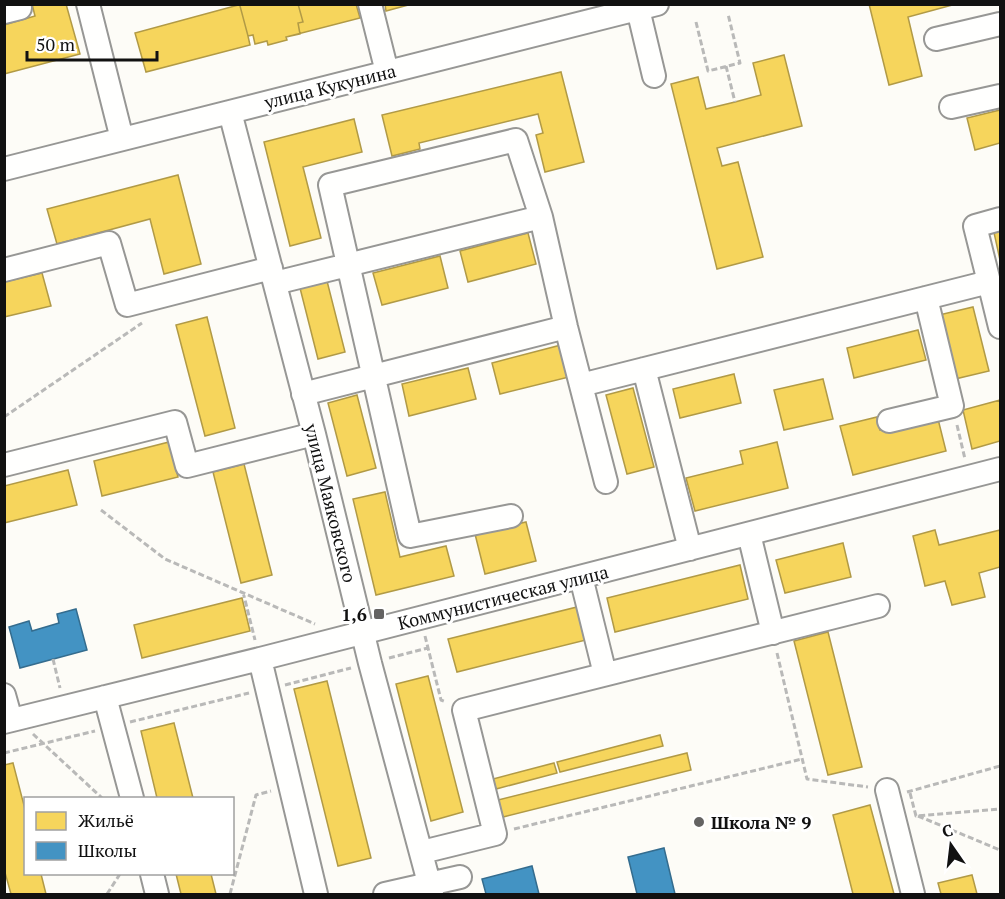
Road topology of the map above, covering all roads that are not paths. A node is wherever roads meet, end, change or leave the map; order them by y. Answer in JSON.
{"nodes":[{"id":1,"x":20,"y":4,"type":"edge"},
{"id":2,"x":88,"y":4,"type":"edge"},
{"id":3,"x":370,"y":4,"type":"edge"},
{"id":4,"x":647,"y":7,"type":"edge"},
{"id":5,"x":4,"y":12,"type":"edge"},
{"id":6,"x":586,"y":13,"type":"edge"},
{"id":7,"x":1000,"y":24,"type":"edge"},
{"id":8,"x":936,"y":39,"type":"dead end"},
{"id":9,"x":387,"y":72,"type":"junction"},
{"id":10,"x":654,"y":75,"type":"dead end"},
{"id":11,"x":1000,"y":96,"type":"edge"},
{"id":12,"x":951,"y":107,"type":"dead end"},
{"id":13,"x":230,"y":112,"type":"junction"},
{"id":14,"x":122,"y":140,"type":"junction"},
{"id":15,"x":4,"y":169,"type":"edge"},
{"id":16,"x":541,"y":217,"type":"junction"},
{"id":17,"x":1000,"y":219,"type":"edge"},
{"id":18,"x":349,"y":265,"type":"junction"},
{"id":19,"x":4,"y":270,"type":"edge"},
{"id":20,"x":273,"y":275,"type":"junction"},
{"id":21,"x":989,"y":282,"type":"junction"},
{"id":22,"x":926,"y":298,"type":"junction"},
{"id":23,"x":566,"y":327,"type":"junction"},
{"id":24,"x":1000,"y":327,"type":"edge"},
{"id":25,"x":644,"y":369,"type":"junction"},
{"id":26,"x":374,"y":376,"type":"junction"},
{"id":27,"x":581,"y":385,"type":"junction"},
{"id":28,"x":303,"y":394,"type":"junction"},
{"id":29,"x":889,"y":421,"type":"dead end"},
{"id":30,"x":314,"y":434,"type":"junction"},
{"id":31,"x":4,"y":465,"type":"edge"},
{"id":32,"x":1000,"y":469,"type":"edge"},
{"id":33,"x":606,"y":482,"type":"dead end"},
{"id":34,"x":511,"y":516,"type":"dead end"},
{"id":35,"x":749,"y":534,"type":"junction"},
{"id":36,"x":690,"y":549,"type":"junction"},
{"id":37,"x":580,"y":577,"type":"junction"},
{"id":38,"x":878,"y":606,"type":"dead end"},
{"id":39,"x":362,"y":633,"type":"junction"},
{"id":40,"x":773,"y":633,"type":"junction"},
{"id":41,"x":260,"y":659,"type":"junction"},
{"id":42,"x":605,"y":674,"type":"junction"},
{"id":43,"x":4,"y":695,"type":"edge"},
{"id":44,"x":105,"y":697,"type":"junction"},
{"id":45,"x":11,"y":720,"type":"edge"},
{"id":46,"x":887,"y":790,"type":"dead end"},
{"id":47,"x":132,"y":797,"type":"edge"},
{"id":48,"x":422,"y":852,"type":"junction"},
{"id":49,"x":152,"y":875,"type":"edge"},
{"id":50,"x":460,"y":877,"type":"dead end"},
{"id":51,"x":431,"y":889,"type":"edge"},
{"id":52,"x":157,"y":894,"type":"edge"},
{"id":53,"x":316,"y":894,"type":"edge"},
{"id":54,"x":385,"y":894,"type":"edge"},
{"id":55,"x":913,"y":894,"type":"edge"}],
"edges":[{"from":1,"to":5,"type":"street"},
{"from":2,"to":14,"type":"street"},
{"from":3,"to":9,"type":"street"},
{"from":4,"to":6,"type":"street","name":"улица Кукунина"},
{"from":4,"to":10,"type":"street"},
{"from":6,"to":9,"type":"street","name":"улица Кукунина"},
{"from":7,"to":8,"type":"street"},
{"from":9,"to":13,"type":"street","name":"улица Кукунина"},
{"from":11,"to":12,"type":"street"},
{"from":13,"to":14,"type":"street","name":"улица Кукунина"},
{"from":13,"to":20,"type":"street","name":"улица Маяковского"},
{"from":14,"to":15,"type":"street","name":"улица Кукунина"},
{"from":16,"to":18,"type":"street"},
{"from":16,"to":18,"type":"street"},
{"from":16,"to":23,"type":"street"},
{"from":17,"to":21,"type":"street"},
{"from":18,"to":20,"type":"street"},
{"from":18,"to":26,"type":"street"},
{"from":19,"to":20,"type":"street"},
{"from":20,"to":28,"type":"street","name":"улица Маяковского"},
{"from":21,"to":22,"type":"street"},
{"from":21,"to":24,"type":"street"},
{"from":22,"to":25,"type":"street"},
{"from":22,"to":29,"type":"street"},
{"from":23,"to":26,"type":"street"},
{"from":23,"to":27,"type":"street"},
{"from":25,"to":27,"type":"street"},
{"from":25,"to":36,"type":"street"},
{"from":26,"to":28,"type":"street"},
{"from":26,"to":34,"type":"street"},
{"from":27,"to":33,"type":"street"},
{"from":28,"to":30,"type":"street","name":"улица Маяковского"},
{"from":30,"to":31,"type":"street"},
{"from":30,"to":39,"type":"street","name":"улица Маяковского"},
{"from":32,"to":35,"type":"street","name":"Коммунистическая улица"},
{"from":35,"to":36,"type":"street","name":"Коммунистическая улица"},
{"from":35,"to":40,"type":"street"},
{"from":36,"to":37,"type":"street","name":"Коммунистическая улица"},
{"from":37,"to":39,"type":"street","name":"Коммунистическая улица"},
{"from":37,"to":42,"type":"street"},
{"from":38,"to":40,"type":"street"},
{"from":39,"to":41,"type":"street","name":"Коммунистическая улица"},
{"from":39,"to":48,"type":"street","name":"улица Маяковского"},
{"from":40,"to":42,"type":"street"},
{"from":41,"to":44,"type":"street","name":"Коммунистическая улица"},
{"from":41,"to":53,"type":"street"},
{"from":42,"to":48,"type":"street"},
{"from":43,"to":45,"type":"street"},
{"from":44,"to":45,"type":"street","name":"Коммунистическая улица"},
{"from":44,"to":47,"type":"street"},
{"from":46,"to":55,"type":"street"},
{"from":48,"to":51,"type":"street","name":"улица Маяковского"},
{"from":49,"to":52,"type":"street"},
{"from":50,"to":51,"type":"street"},
{"from":51,"to":54,"type":"street"}]}
